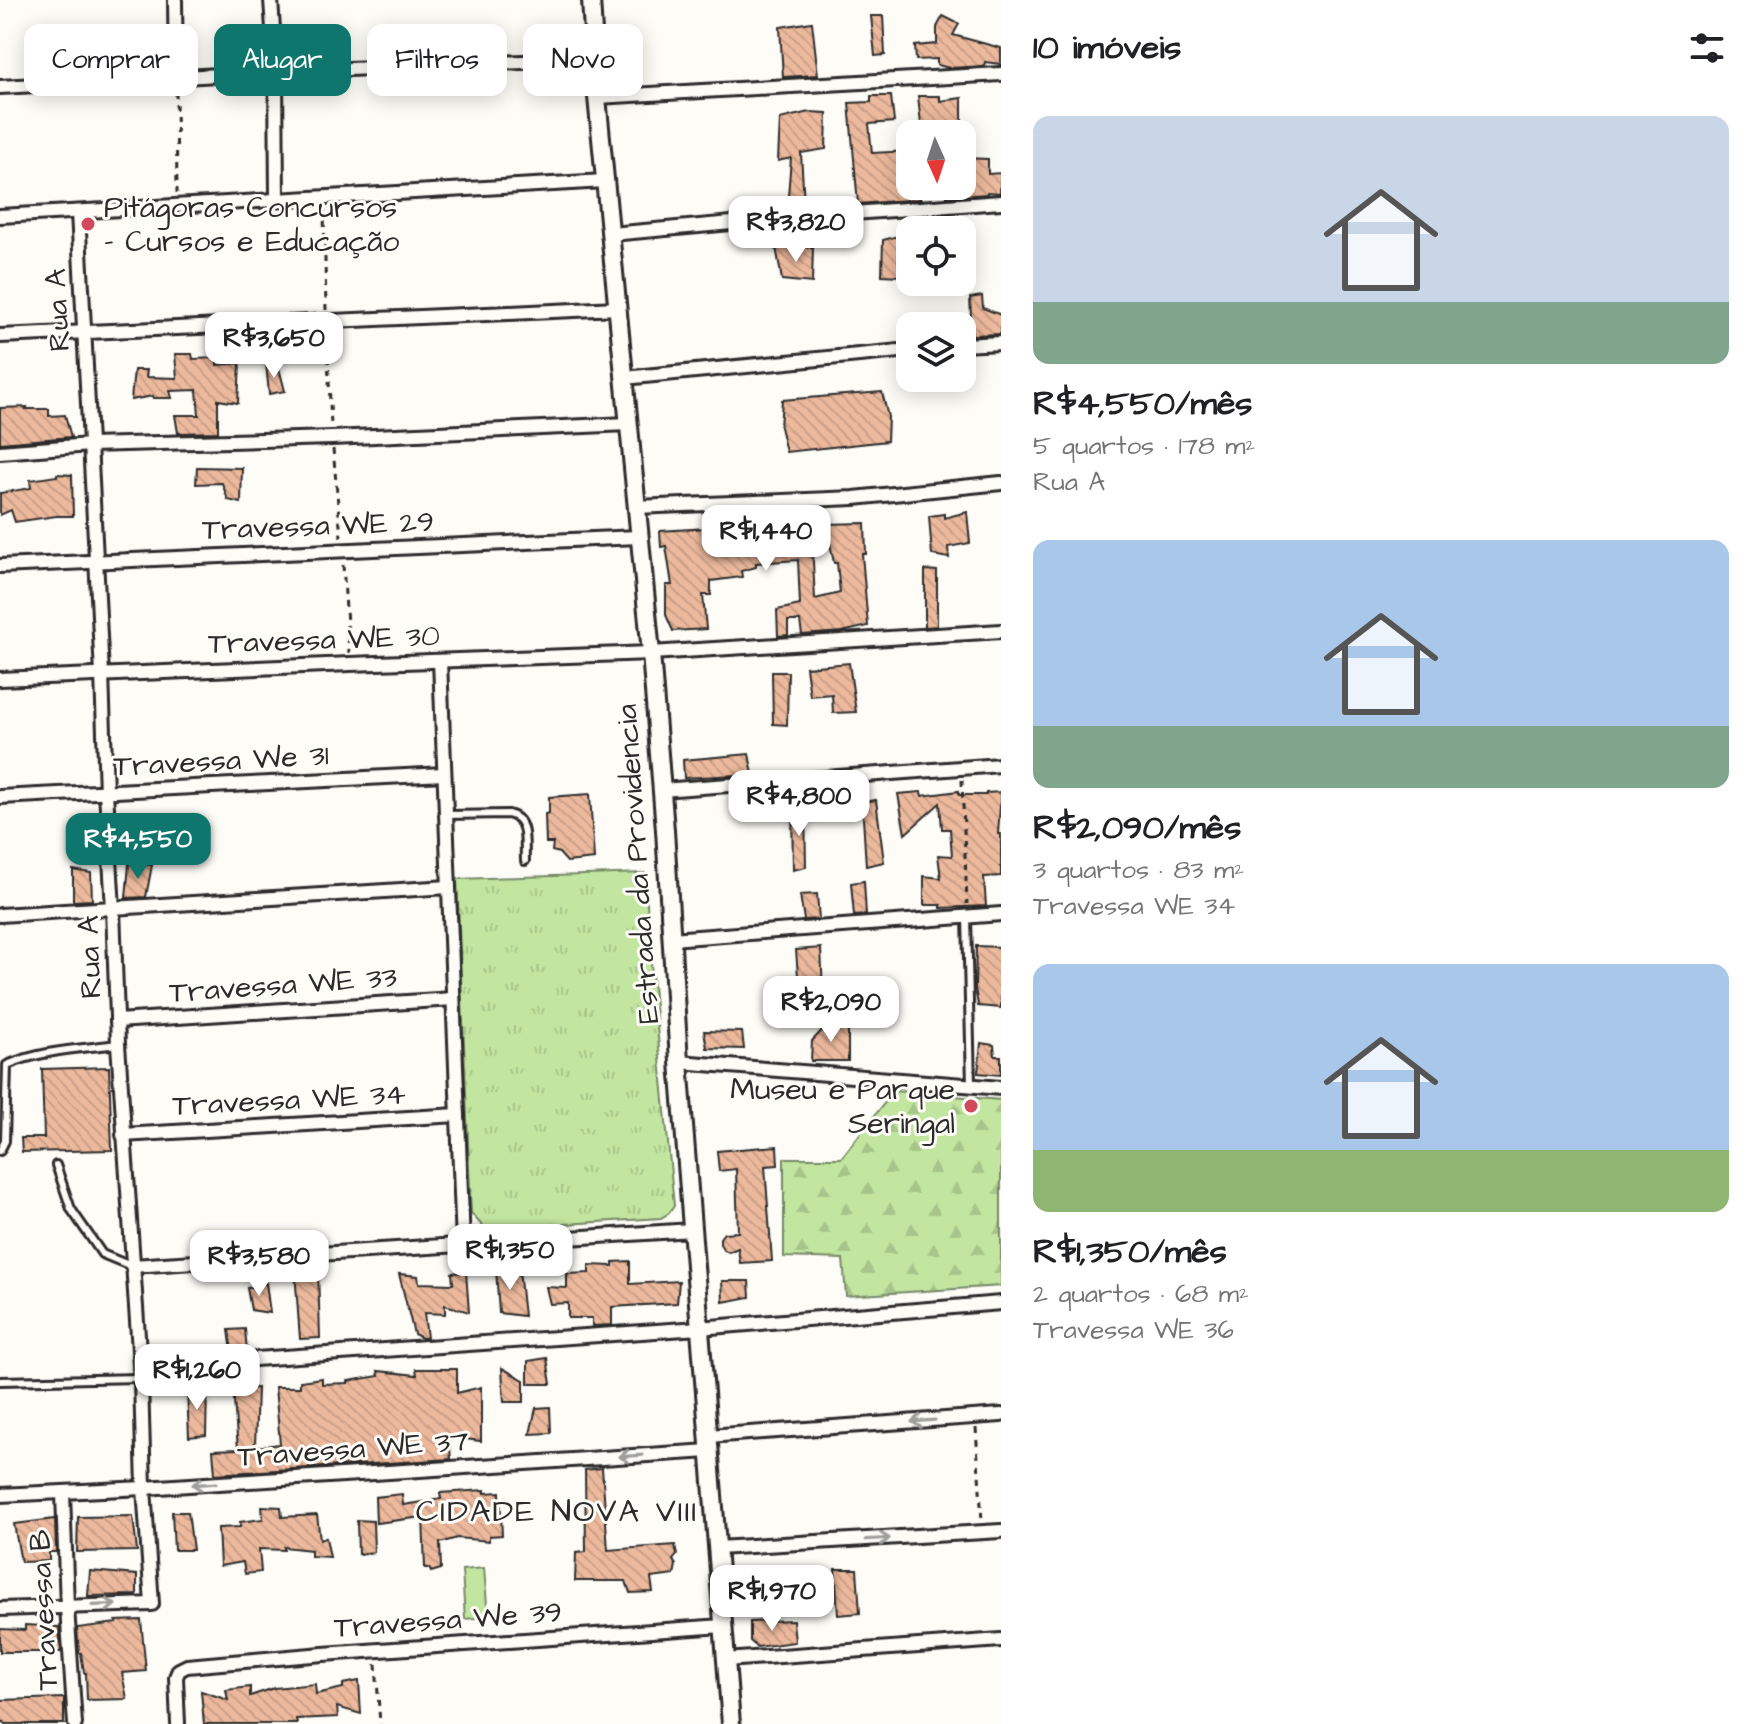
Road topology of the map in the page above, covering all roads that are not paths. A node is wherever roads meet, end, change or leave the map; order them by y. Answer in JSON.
{"nodes":[{"id":1,"x":175,"y":0,"type":"edge"},
{"id":2,"x":271,"y":0,"type":"edge"},
{"id":3,"x":591,"y":0,"type":"edge"},
{"id":4,"x":175,"y":24,"type":"edge"},
{"id":5,"x":273,"y":24,"type":"edge"},
{"id":6,"x":592,"y":24,"type":"edge"},
{"id":7,"x":523,"y":62,"type":"edge"},
{"id":8,"x":351,"y":69,"type":"edge"},
{"id":9,"x":1001,"y":74,"type":"edge"},
{"id":10,"x":24,"y":86,"type":"edge"},
{"id":11,"x":0,"y":87,"type":"edge"},
{"id":12,"x":276,"y":96,"type":"edge"},
{"id":13,"x":597,"y":97,"type":"joint"},
{"id":14,"x":605,"y":181,"type":"junction"},
{"id":15,"x":277,"y":200,"type":"junction"},
{"id":16,"x":1001,"y":202,"type":"edge"},
{"id":17,"x":78,"y":212,"type":"junction"},
{"id":18,"x":0,"y":216,"type":"edge"},
{"id":19,"x":611,"y":234,"type":"junction"},
{"id":20,"x":618,"y":308,"type":"junction"},
{"id":21,"x":84,"y":332,"type":"junction"},
{"id":22,"x":0,"y":336,"type":"edge"},
{"id":23,"x":1001,"y":343,"type":"edge"},
{"id":24,"x":976,"y":344,"type":"edge"},
{"id":25,"x":896,"y":351,"type":"edge"},
{"id":26,"x":624,"y":378,"type":"junction"},
{"id":27,"x":628,"y":424,"type":"junction"},
{"id":28,"x":90,"y":445,"type":"junction"},
{"id":29,"x":0,"y":452,"type":"edge"},
{"id":30,"x":1001,"y":483,"type":"edge"},
{"id":31,"x":636,"y":507,"type":"junction"},
{"id":32,"x":638,"y":537,"type":"junction"},
{"id":33,"x":96,"y":561,"type":"junction"},
{"id":34,"x":0,"y":566,"type":"edge"},
{"id":35,"x":1001,"y":631,"type":"edge"},
{"id":36,"x":651,"y":653,"type":"junction"},
{"id":37,"x":440,"y":661,"type":"junction"},
{"id":38,"x":102,"y":674,"type":"junction"},
{"id":39,"x":0,"y":679,"type":"edge"},
{"id":40,"x":1001,"y":765,"type":"edge"},
{"id":41,"x":444,"y":774,"type":"junction"},
{"id":42,"x":661,"y":790,"type":"junction"},
{"id":43,"x":106,"y":792,"type":"junction"},
{"id":44,"x":0,"y":797,"type":"edge"},
{"id":45,"x":446,"y":815,"type":"junction"},
{"id":46,"x":525,"y":861,"type":"dead end"},
{"id":47,"x":449,"y":887,"type":"junction"},
{"id":48,"x":113,"y":909,"type":"junction"},
{"id":49,"x":1001,"y":914,"type":"edge"},
{"id":50,"x":0,"y":915,"type":"edge"},
{"id":51,"x":967,"y":917,"type":"junction"},
{"id":52,"x":671,"y":939,"type":"junction"},
{"id":53,"x":453,"y":999,"type":"junction"},
{"id":54,"x":117,"y":1021,"type":"junction"},
{"id":55,"x":118,"y":1044,"type":"junction"},
{"id":56,"x":679,"y":1062,"type":"junction"},
{"id":57,"x":3,"y":1065,"type":"edge"},
{"id":58,"x":971,"y":1085,"type":"junction"},
{"id":59,"x":1001,"y":1088,"type":"edge"},
{"id":60,"x":458,"y":1115,"type":"junction"},
{"id":61,"x":123,"y":1135,"type":"junction"},
{"id":62,"x":0,"y":1151,"type":"edge"},
{"id":63,"x":56,"y":1165,"type":"dead end"},
{"id":64,"x":692,"y":1230,"type":"junction"},
{"id":65,"x":463,"y":1244,"type":"junction"},
{"id":66,"x":132,"y":1266,"type":"junction"},
{"id":67,"x":1001,"y":1303,"type":"edge"},
{"id":68,"x":699,"y":1328,"type":"junction"},
{"id":69,"x":140,"y":1372,"type":"junction"},
{"id":70,"x":0,"y":1381,"type":"edge"},
{"id":71,"x":1001,"y":1415,"type":"edge"},
{"id":72,"x":708,"y":1444,"type":"junction"},
{"id":73,"x":144,"y":1488,"type":"junction"},
{"id":74,"x":63,"y":1493,"type":"junction"},
{"id":75,"x":0,"y":1495,"type":"edge"},
{"id":76,"x":1001,"y":1531,"type":"edge"},
{"id":77,"x":717,"y":1548,"type":"junction"},
{"id":78,"x":67,"y":1607,"type":"junction"},
{"id":79,"x":0,"y":1609,"type":"edge"},
{"id":80,"x":723,"y":1626,"type":"junction"},
{"id":81,"x":1001,"y":1640,"type":"edge"},
{"id":82,"x":725,"y":1660,"type":"junction"},
{"id":83,"x":75,"y":1724,"type":"edge"},
{"id":84,"x":178,"y":1724,"type":"edge"},
{"id":85,"x":731,"y":1724,"type":"edge"}],
"edges":[{"from":1,"to":4,"type":"street"},
{"from":2,"to":5,"type":"street"},
{"from":3,"to":6,"type":"main road","name":"Estrada da Providencia"},
{"from":7,"to":8,"type":"street"},
{"from":9,"to":13,"type":"street"},
{"from":10,"to":11,"type":"street"},
{"from":12,"to":15,"type":"street"},
{"from":13,"to":14,"type":"main road","name":"Estrada da Providencia"},
{"from":14,"to":15,"type":"street"},
{"from":14,"to":19,"type":"main road","name":"Estrada da Providencia"},
{"from":15,"to":17,"type":"street"},
{"from":16,"to":19,"type":"street"},
{"from":17,"to":18,"type":"street"},
{"from":17,"to":21,"type":"street","name":"Rua A"},
{"from":19,"to":20,"type":"main road","name":"Estrada da Providencia"},
{"from":20,"to":21,"type":"street"},
{"from":20,"to":26,"type":"main road","name":"Estrada da Providencia"},
{"from":21,"to":22,"type":"street"},
{"from":21,"to":28,"type":"street","name":"Rua A"},
{"from":23,"to":24,"type":"street"},
{"from":25,"to":26,"type":"street"},
{"from":26,"to":27,"type":"main road","name":"Estrada da Providencia"},
{"from":27,"to":28,"type":"street"},
{"from":27,"to":31,"type":"main road","name":"Estrada da Providencia"},
{"from":28,"to":29,"type":"street"},
{"from":28,"to":33,"type":"street","name":"Rua A"},
{"from":30,"to":31,"type":"street"},
{"from":31,"to":32,"type":"main road","name":"Estrada da Providencia"},
{"from":32,"to":33,"type":"street","name":"Travessa WE 29"},
{"from":32,"to":36,"type":"main road","name":"Estrada da Providencia"},
{"from":33,"to":34,"type":"street","name":"Travessa WE 29"},
{"from":33,"to":38,"type":"street","name":"Rua A"},
{"from":35,"to":36,"type":"street","name":"Travessa WE 30"},
{"from":36,"to":37,"type":"street","name":"Travessa WE 30"},
{"from":36,"to":42,"type":"main road","name":"Estrada da Providencia"},
{"from":37,"to":38,"type":"street","name":"Travessa WE 30"},
{"from":37,"to":41,"type":"street"},
{"from":38,"to":39,"type":"street","name":"Travessa WE 30"},
{"from":38,"to":43,"type":"street","name":"Rua A"},
{"from":40,"to":42,"type":"street"},
{"from":41,"to":43,"type":"street","name":"Travessa We 31"},
{"from":41,"to":45,"type":"street"},
{"from":42,"to":52,"type":"main road","name":"Estrada da Providencia"},
{"from":43,"to":44,"type":"street","name":"Travessa We 31"},
{"from":43,"to":48,"type":"street","name":"Rua A"},
{"from":45,"to":46,"type":"lane"},
{"from":45,"to":47,"type":"street"},
{"from":47,"to":48,"type":"street"},
{"from":47,"to":53,"type":"street"},
{"from":48,"to":50,"type":"street"},
{"from":48,"to":54,"type":"street","name":"Rua A"},
{"from":49,"to":51,"type":"street"},
{"from":51,"to":52,"type":"street"},
{"from":51,"to":58,"type":"lane"},
{"from":52,"to":56,"type":"main road","name":"Estrada da Providencia"},
{"from":53,"to":54,"type":"street","name":"Travessa WE 33"},
{"from":53,"to":60,"type":"street"},
{"from":54,"to":55,"type":"street","name":"Rua A"},
{"from":55,"to":57,"type":"lane"},
{"from":55,"to":61,"type":"street","name":"Rua A"},
{"from":56,"to":58,"type":"street"},
{"from":56,"to":64,"type":"main road","name":"Estrada da Providencia"},
{"from":57,"to":62,"type":"lane"},
{"from":58,"to":59,"type":"street"},
{"from":60,"to":61,"type":"street","name":"Travessa WE 34"},
{"from":60,"to":65,"type":"street"},
{"from":61,"to":66,"type":"street","name":"Rua A"},
{"from":63,"to":66,"type":"lane"},
{"from":64,"to":65,"type":"street"},
{"from":64,"to":68,"type":"main road","name":"Estrada da Providencia"},
{"from":65,"to":66,"type":"street"},
{"from":66,"to":69,"type":"street","name":"Rua A"},
{"from":67,"to":68,"type":"street"},
{"from":68,"to":69,"type":"street"},
{"from":68,"to":72,"type":"main road","name":"Estrada da Providencia"},
{"from":69,"to":70,"type":"lane"},
{"from":69,"to":73,"type":"street","name":"Rua A"},
{"from":71,"to":72,"type":"street","name":"Travessa WE 37","one_way":true},
{"from":72,"to":73,"type":"street","name":"Travessa WE 37","one_way":true},
{"from":72,"to":77,"type":"main road","name":"Estrada da Providencia"},
{"from":73,"to":74,"type":"street","name":"Travessa WE 37"},
{"from":78,"to":73,"type":"street","name":"Rua A","one_way":true},
{"from":74,"to":75,"type":"street","name":"Travessa WE 37"},
{"from":74,"to":78,"type":"street","name":"Travessa B"},
{"from":77,"to":76,"type":"street","one_way":true},
{"from":77,"to":80,"type":"main road","name":"Estrada da Providencia"},
{"from":78,"to":79,"type":"street"},
{"from":78,"to":83,"type":"street","name":"Travessa B"},
{"from":80,"to":82,"type":"main road","name":"Estrada da Providencia"},
{"from":80,"to":84,"type":"street","name":"Travessa We 39"},
{"from":81,"to":82,"type":"street"},
{"from":82,"to":85,"type":"main road","name":"Estrada da Providencia"}]}
